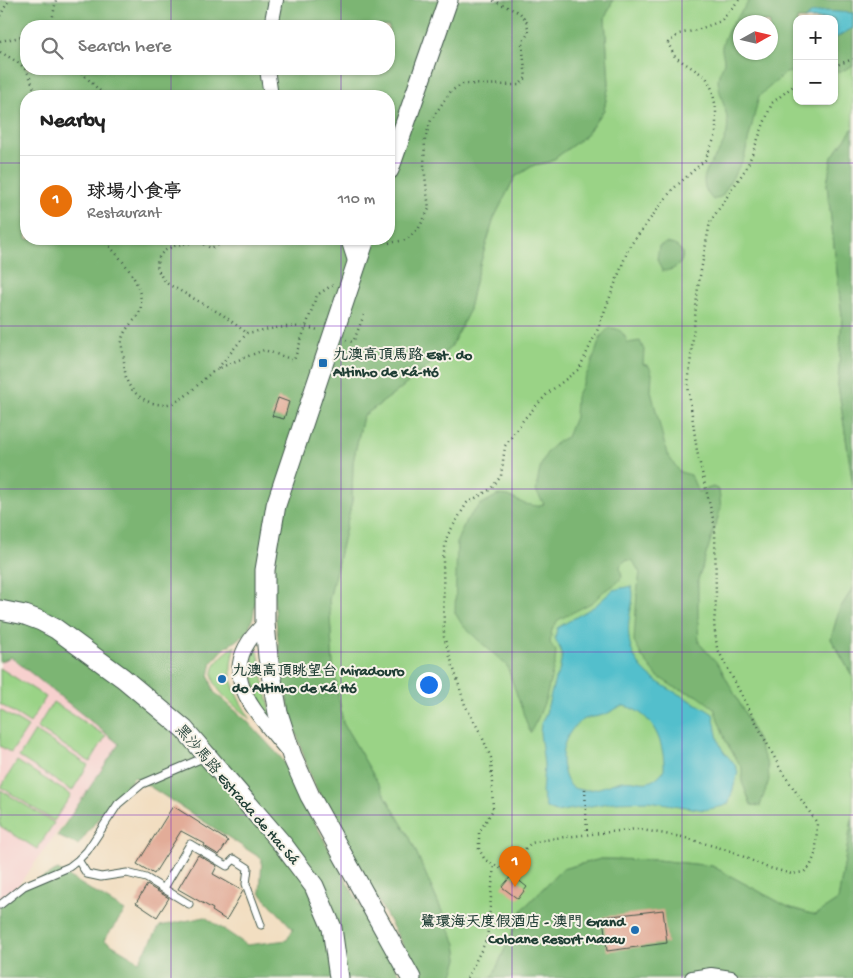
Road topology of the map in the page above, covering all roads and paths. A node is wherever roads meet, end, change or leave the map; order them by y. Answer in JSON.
{"nodes":[{"id":1,"x":9,"y":0,"type":"edge"},
{"id":2,"x":56,"y":0,"type":"edge"},
{"id":3,"x":276,"y":0,"type":"edge"},
{"id":4,"x":448,"y":0,"type":"edge"},
{"id":5,"x":492,"y":0,"type":"edge"},
{"id":6,"x":739,"y":0,"type":"edge"},
{"id":7,"x":0,"y":16,"type":"edge"},
{"id":8,"x":52,"y":20,"type":"edge"},
{"id":9,"x":272,"y":20,"type":"edge"},
{"id":10,"x":20,"y":37,"type":"edge"},
{"id":11,"x":0,"y":41,"type":"edge"},
{"id":12,"x":0,"y":52,"type":"edge"},
{"id":13,"x":853,"y":59,"type":"edge"},
{"id":14,"x":20,"y":64,"type":"edge"},
{"id":15,"x":838,"y":65,"type":"edge"},
{"id":16,"x":28,"y":75,"type":"edge"},
{"id":17,"x":84,"y":75,"type":"edge"},
{"id":18,"x":268,"y":75,"type":"edge"},
{"id":19,"x":793,"y":86,"type":"edge"},
{"id":20,"x":34,"y":90,"type":"edge"},
{"id":21,"x":99,"y":90,"type":"edge"},
{"id":22,"x":270,"y":90,"type":"edge"},
{"id":23,"x":395,"y":153,"type":"edge"},
{"id":24,"x":395,"y":242,"type":"edge"},
{"id":25,"x":109,"y":245,"type":"edge"},
{"id":26,"x":178,"y":245,"type":"edge"},
{"id":27,"x":205,"y":245,"type":"edge"},
{"id":28,"x":218,"y":245,"type":"edge"},
{"id":29,"x":349,"y":245,"type":"edge"},
{"id":30,"x":363,"y":245,"type":"edge"},
{"id":31,"x":353,"y":273,"type":"junction"},
{"id":32,"x":364,"y":315,"type":"dead end"},
{"id":33,"x":306,"y":326,"type":"junction"},
{"id":34,"x":247,"y":333,"type":"junction"},
{"id":35,"x":332,"y":335,"type":"junction"},
{"id":36,"x":216,"y":370,"type":"junction"},
{"id":37,"x":0,"y":610,"type":"edge"},
{"id":38,"x":265,"y":623,"type":"junction"},
{"id":39,"x":208,"y":756,"type":"junction"},
{"id":40,"x":292,"y":756,"type":"junction"},
{"id":41,"x":585,"y":790,"type":"dead end"},
{"id":42,"x":587,"y":834,"type":"junction"},
{"id":43,"x":78,"y":860,"type":"junction"},
{"id":44,"x":494,"y":864,"type":"junction"},
{"id":45,"x":164,"y":888,"type":"junction"},
{"id":46,"x":189,"y":904,"type":"dead end"},
{"id":47,"x":0,"y":905,"type":"edge"},
{"id":48,"x":261,"y":925,"type":"dead end"},
{"id":49,"x":339,"y":978,"type":"edge"},
{"id":50,"x":411,"y":978,"type":"edge"},
{"id":51,"x":467,"y":978,"type":"edge"},
{"id":52,"x":692,"y":978,"type":"edge"},
{"id":53,"x":731,"y":978,"type":"edge"}],
"edges":[{"from":1,"to":7,"type":"path"},
{"from":2,"to":8,"type":"path"},
{"from":3,"to":9,"type":"street"},
{"from":4,"to":23,"type":"main road"},
{"from":5,"to":24,"type":"path"},
{"from":6,"to":44,"type":"path"},
{"from":10,"to":11,"type":"path"},
{"from":12,"to":14,"type":"path"},
{"from":13,"to":15,"type":"path"},
{"from":16,"to":20,"type":"path"},
{"from":17,"to":21,"type":"path"},
{"from":18,"to":22,"type":"street"},
{"from":19,"to":42,"type":"path"},
{"from":25,"to":36,"type":"path"},
{"from":26,"to":34,"type":"path"},
{"from":27,"to":28,"type":"path"},
{"from":29,"to":31,"type":"street"},
{"from":30,"to":31,"type":"main road"},
{"from":31,"to":33,"type":"path"},
{"from":31,"to":35,"type":"main road"},
{"from":32,"to":35,"type":"path"},
{"from":33,"to":34,"type":"path"},
{"from":33,"to":35,"type":"path"},
{"from":33,"to":36,"type":"path"},
{"from":34,"to":36,"type":"path"},
{"from":35,"to":38,"type":"main road"},
{"from":37,"to":39,"type":"main road","name":"黑沙馬路 Estrada de Hac Sá"},
{"from":38,"to":40,"type":"main road"},
{"from":38,"to":40,"type":"street"},
{"from":39,"to":43,"type":"lane"},
{"from":39,"to":49,"type":"main road","name":"黑沙馬路 Estrada de Hac Sá"},
{"from":40,"to":50,"type":"main road"},
{"from":41,"to":42,"type":"path"},
{"from":42,"to":44,"type":"path"},
{"from":43,"to":45,"type":"lane"},
{"from":43,"to":47,"type":"lane"},
{"from":44,"to":51,"type":"path"},
{"from":45,"to":46,"type":"lane"},
{"from":45,"to":48,"type":"lane"},
{"from":52,"to":53,"type":"street"}]}
